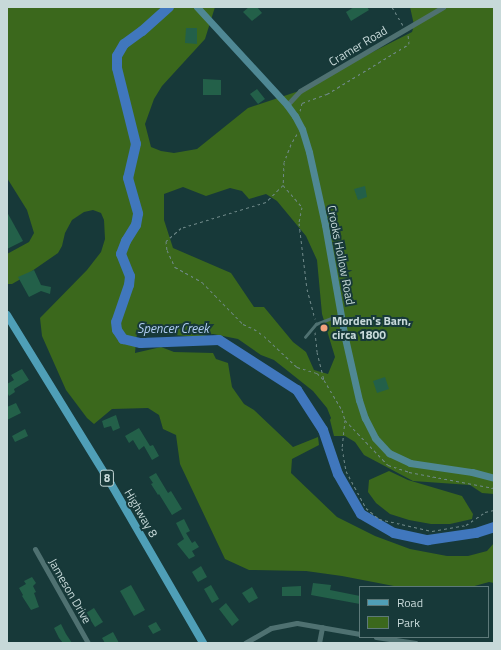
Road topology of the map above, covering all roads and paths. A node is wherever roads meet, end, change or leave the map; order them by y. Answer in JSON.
{"nodes":[{"id":1,"x":196,"y":7,"type":"edge"},
{"id":2,"x":392,"y":7,"type":"edge"},
{"id":3,"x":443,"y":7,"type":"edge"},
{"id":4,"x":406,"y":29,"type":"junction"},
{"id":5,"x":286,"y":105,"type":"junction"},
{"id":6,"x":298,"y":121,"type":"junction"},
{"id":7,"x":302,"y":129,"type":"junction"},
{"id":8,"x":283,"y":185,"type":"junction"},
{"id":9,"x":341,"y":314,"type":"junction"},
{"id":10,"x":7,"y":315,"type":"edge"},
{"id":11,"x":316,"y":324,"type":"junction"},
{"id":12,"x":305,"y":337,"type":"dead end"},
{"id":13,"x":324,"y":380,"type":"junction"},
{"id":14,"x":494,"y":478,"type":"edge"},
{"id":15,"x":494,"y":510,"type":"edge"},
{"id":16,"x":34,"y":549,"type":"dead end"},
{"id":17,"x":322,"y":627,"type":"junction"},
{"id":18,"x":359,"y":634,"type":"edge"},
{"id":19,"x":383,"y":638,"type":"edge"},
{"id":20,"x":88,"y":643,"type":"edge"},
{"id":21,"x":203,"y":643,"type":"edge"},
{"id":22,"x":245,"y":643,"type":"edge"},
{"id":23,"x":318,"y":643,"type":"edge"},
{"id":24,"x":416,"y":643,"type":"edge"}],
"edges":[{"from":1,"to":5,"type":"street","name":"Crooks Hollow Road"},
{"from":2,"to":4,"type":"path"},
{"from":3,"to":4,"type":"street","name":"Cramer Road"},
{"from":4,"to":5,"type":"street","name":"Cramer Road"},
{"from":4,"to":6,"type":"path"},
{"from":5,"to":6,"type":"street","name":"Crooks Hollow Road"},
{"from":6,"to":7,"type":"street","name":"Crooks Hollow Road"},
{"from":7,"to":8,"type":"path"},
{"from":7,"to":9,"type":"street","name":"Crooks Hollow Road"},
{"from":8,"to":11,"type":"path"},
{"from":8,"to":13,"type":"path"},
{"from":9,"to":11,"type":"lane"},
{"from":9,"to":14,"type":"street","name":"Crooks Hollow Road"},
{"from":10,"to":21,"type":"main road","name":"Highway 8","number":"8"},
{"from":11,"to":12,"type":"lane"},
{"from":11,"to":13,"type":"path"},
{"from":13,"to":15,"type":"path"},
{"from":16,"to":20,"type":"street","name":"Jameson Drive"},
{"from":17,"to":18,"type":"street"},
{"from":17,"to":22,"type":"street"},
{"from":17,"to":23,"type":"street"},
{"from":19,"to":24,"type":"street"}]}
